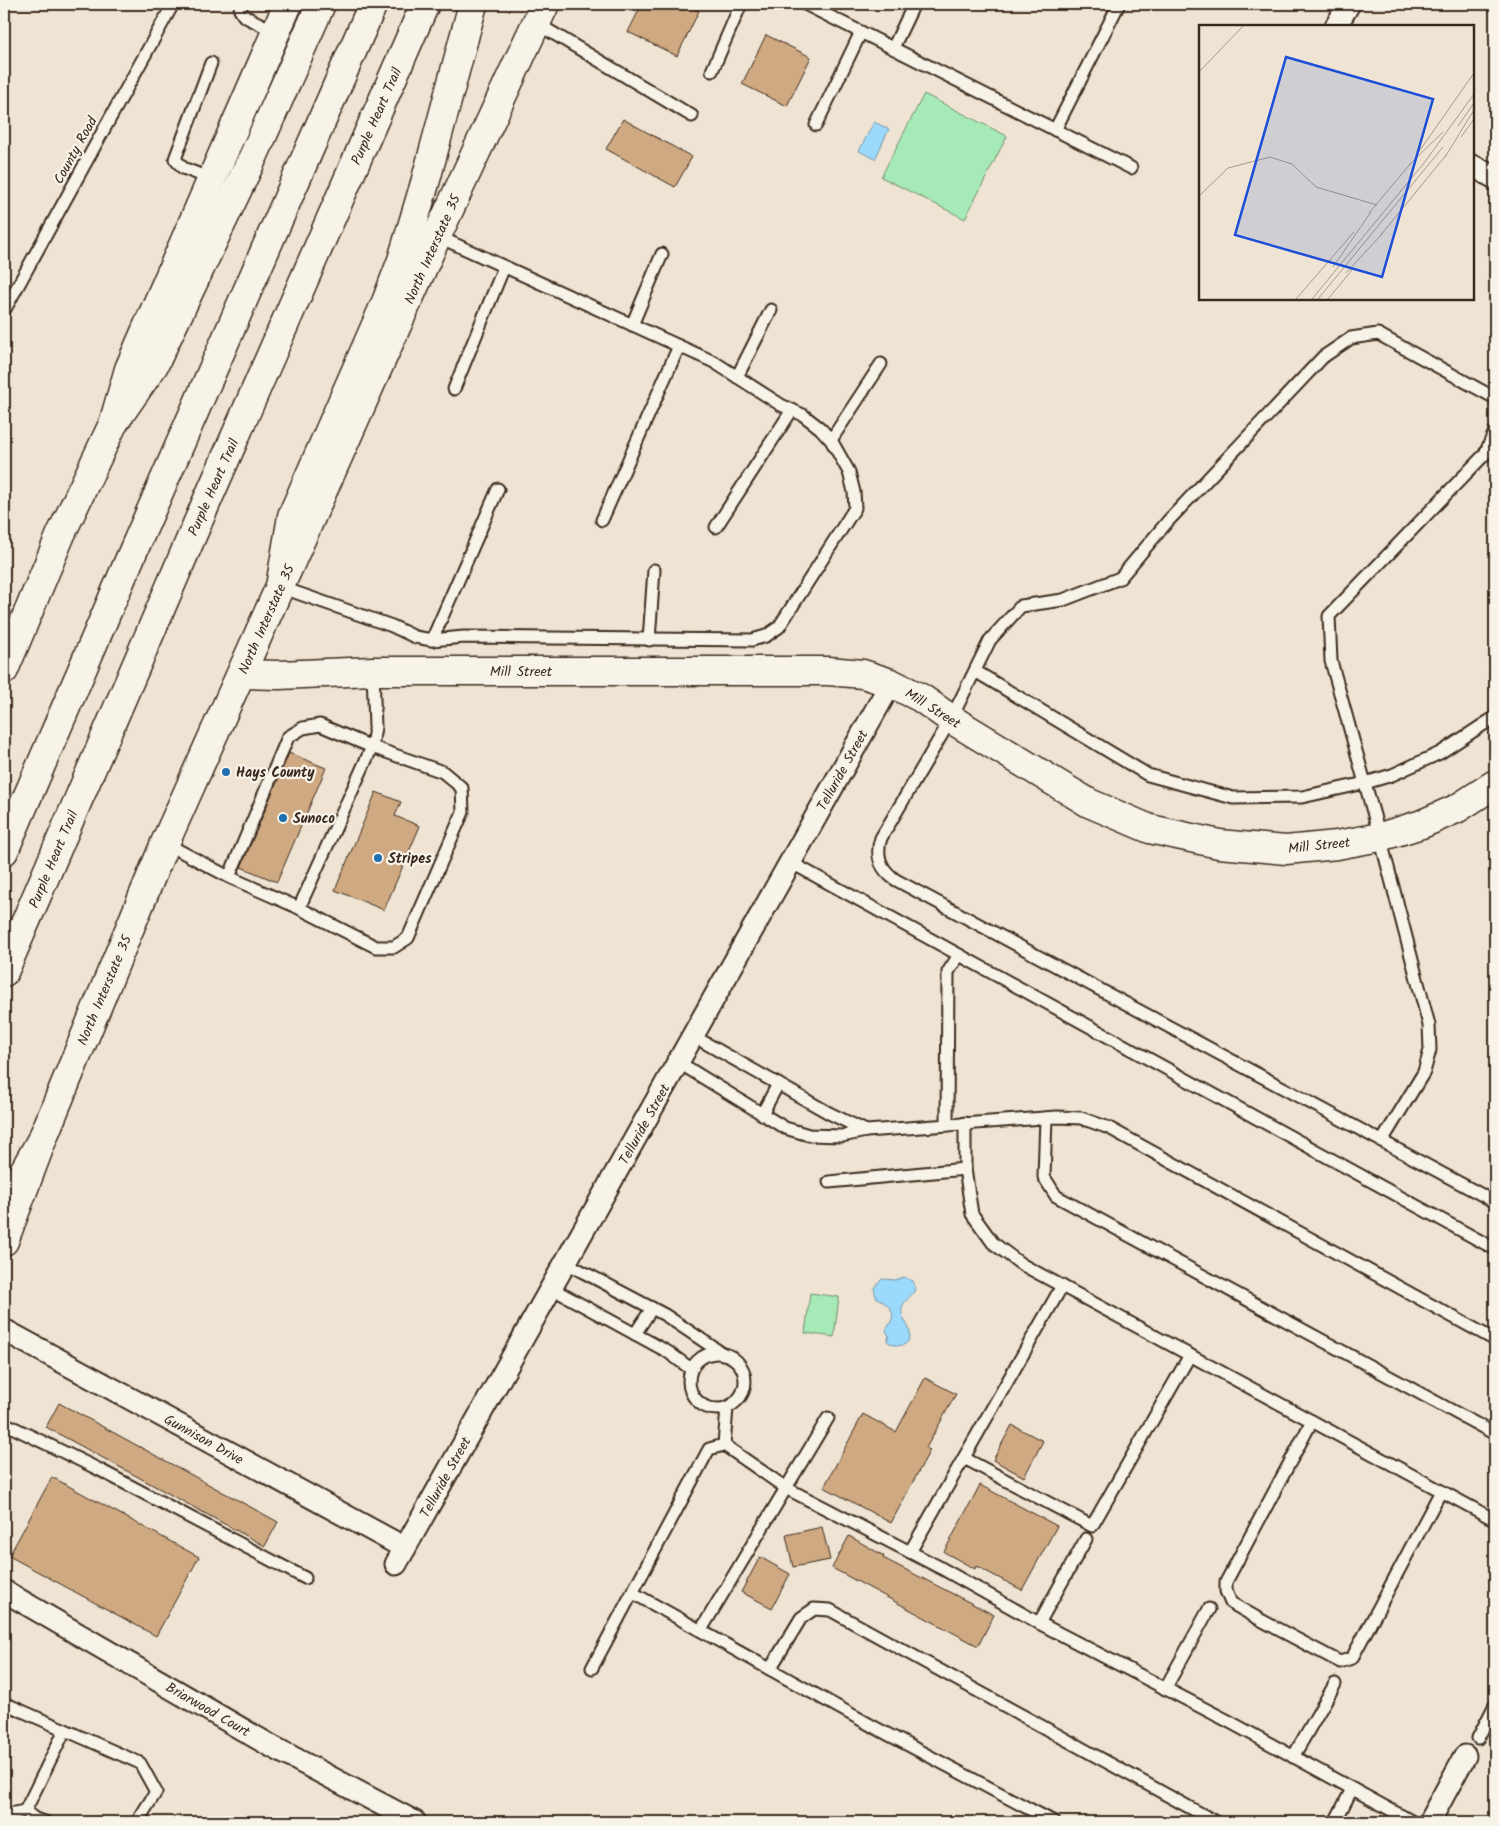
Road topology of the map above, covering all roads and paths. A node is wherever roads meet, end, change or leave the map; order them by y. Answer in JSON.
{"nodes":[{"id":1,"x":173,"y":4,"type":"edge"},
{"id":2,"x":242,"y":4,"type":"edge"},
{"id":3,"x":286,"y":4,"type":"edge"},
{"id":4,"x":321,"y":4,"type":"edge"},
{"id":5,"x":373,"y":4,"type":"edge"},
{"id":6,"x":426,"y":4,"type":"edge"},
{"id":7,"x":473,"y":4,"type":"edge"},
{"id":8,"x":741,"y":4,"type":"edge"},
{"id":9,"x":805,"y":4,"type":"edge"},
{"id":10,"x":914,"y":4,"type":"edge"},
{"id":11,"x":1119,"y":4,"type":"edge"},
{"id":12,"x":1349,"y":4,"type":"edge"},
{"id":13,"x":541,"y":13,"type":"edge"},
{"id":14,"x":1337,"y":25,"type":"edge"},
{"id":15,"x":276,"y":32,"type":"junction"},
{"id":16,"x":861,"y":32,"type":"junction"},
{"id":17,"x":893,"y":48,"type":"junction"},
{"id":18,"x":212,"y":63,"type":"dead end"},
{"id":19,"x":712,"y":72,"type":"dead end"},
{"id":20,"x":692,"y":116,"type":"dead end"},
{"id":21,"x":816,"y":125,"type":"dead end"},
{"id":22,"x":1055,"y":130,"type":"junction"},
{"id":23,"x":1474,"y":166,"type":"edge"},
{"id":24,"x":1131,"y":168,"type":"dead end"},
{"id":25,"x":1494,"y":176,"type":"edge"},
{"id":26,"x":211,"y":179,"type":"junction"},
{"id":27,"x":437,"y":236,"type":"junction"},
{"id":28,"x":662,"y":254,"type":"dead end"},
{"id":29,"x":504,"y":267,"type":"junction"},
{"id":30,"x":771,"y":310,"type":"dead end"},
{"id":31,"x":4,"y":312,"type":"edge"},
{"id":32,"x":632,"y":325,"type":"junction"},
{"id":33,"x":679,"y":346,"type":"junction"},
{"id":34,"x":881,"y":364,"type":"dead end"},
{"id":35,"x":737,"y":376,"type":"junction"},
{"id":36,"x":454,"y":389,"type":"dead end"},
{"id":37,"x":1495,"y":398,"type":"edge"},
{"id":38,"x":792,"y":410,"type":"junction"},
{"id":39,"x":113,"y":424,"type":"junction"},
{"id":40,"x":1495,"y":431,"type":"edge"},
{"id":41,"x":831,"y":440,"type":"junction"},
{"id":42,"x":498,"y":489,"type":"dead end"},
{"id":43,"x":602,"y":520,"type":"dead end"},
{"id":44,"x":716,"y":526,"type":"dead end"},
{"id":45,"x":654,"y":570,"type":"dead end"},
{"id":46,"x":280,"y":586,"type":"junction"},
{"id":47,"x":432,"y":640,"type":"junction"},
{"id":48,"x":650,"y":640,"type":"junction"},
{"id":49,"x":4,"y":670,"type":"edge"},
{"id":50,"x":373,"y":671,"type":"junction"},
{"id":51,"x":975,"y":671,"type":"junction"},
{"id":52,"x":242,"y":674,"type":"junction"},
{"id":53,"x":891,"y":683,"type":"junction"},
{"id":54,"x":1495,"y":717,"type":"edge"},
{"id":55,"x":951,"y":719,"type":"junction"},
{"id":56,"x":372,"y":747,"type":"junction"},
{"id":57,"x":1365,"y":783,"type":"junction"},
{"id":58,"x":1495,"y":784,"type":"edge"},
{"id":59,"x":1380,"y":838,"type":"junction"},
{"id":60,"x":165,"y":843,"type":"junction"},
{"id":61,"x":4,"y":851,"type":"edge"},
{"id":62,"x":790,"y":862,"type":"junction"},
{"id":63,"x":229,"y":877,"type":"junction"},
{"id":64,"x":299,"y":908,"type":"junction"},
{"id":65,"x":959,"y":955,"type":"junction"},
{"id":66,"x":4,"y":972,"type":"edge"},
{"id":67,"x":693,"y":1036,"type":"junction"},
{"id":68,"x":678,"y":1062,"type":"junction"},
{"id":69,"x":778,"y":1084,"type":"junction"},
{"id":70,"x":762,"y":1114,"type":"junction"},
{"id":71,"x":1046,"y":1118,"type":"junction"},
{"id":72,"x":965,"y":1124,"type":"junction"},
{"id":73,"x":947,"y":1125,"type":"junction"},
{"id":74,"x":866,"y":1130,"type":"junction"},
{"id":75,"x":44,"y":1135,"type":"junction"},
{"id":76,"x":1382,"y":1141,"type":"junction"},
{"id":77,"x":965,"y":1169,"type":"junction"},
{"id":78,"x":828,"y":1182,"type":"dead end"},
{"id":79,"x":1495,"y":1202,"type":"edge"},
{"id":80,"x":4,"y":1207,"type":"edge"},
{"id":81,"x":4,"y":1242,"type":"edge"},
{"id":82,"x":1495,"y":1249,"type":"edge"},
{"id":83,"x":566,"y":1263,"type":"junction"},
{"id":84,"x":1062,"y":1286,"type":"junction"},
{"id":85,"x":551,"y":1288,"type":"junction"},
{"id":86,"x":652,"y":1308,"type":"junction"},
{"id":87,"x":4,"y":1330,"type":"edge"},
{"id":88,"x":635,"y":1334,"type":"junction"},
{"id":89,"x":1495,"y":1340,"type":"edge"},
{"id":90,"x":723,"y":1354,"type":"junction"},
{"id":91,"x":1190,"y":1355,"type":"junction"},
{"id":92,"x":691,"y":1370,"type":"junction"},
{"id":93,"x":727,"y":1408,"type":"junction"},
{"id":94,"x":828,"y":1418,"type":"dead end"},
{"id":95,"x":1312,"y":1421,"type":"junction"},
{"id":96,"x":4,"y":1424,"type":"edge"},
{"id":97,"x":1495,"y":1434,"type":"edge"},
{"id":98,"x":724,"y":1445,"type":"junction"},
{"id":99,"x":964,"y":1458,"type":"junction"},
{"id":100,"x":786,"y":1488,"type":"junction"},
{"id":101,"x":1441,"y":1491,"type":"junction"},
{"id":102,"x":1495,"y":1520,"type":"edge"},
{"id":103,"x":1086,"y":1539,"type":"dead end"},
{"id":104,"x":910,"y":1552,"type":"junction"},
{"id":105,"x":401,"y":1556,"type":"joint"},
{"id":106,"x":305,"y":1578,"type":"dead end"},
{"id":107,"x":4,"y":1591,"type":"edge"},
{"id":108,"x":633,"y":1593,"type":"junction"},
{"id":109,"x":1209,"y":1609,"type":"dead end"},
{"id":110,"x":1039,"y":1623,"type":"junction"},
{"id":111,"x":701,"y":1630,"type":"junction"},
{"id":112,"x":592,"y":1668,"type":"dead end"},
{"id":113,"x":770,"y":1669,"type":"junction"},
{"id":114,"x":1336,"y":1684,"type":"dead end"},
{"id":115,"x":1165,"y":1689,"type":"junction"},
{"id":116,"x":4,"y":1703,"type":"edge"},
{"id":117,"x":1495,"y":1705,"type":"edge"},
{"id":118,"x":65,"y":1730,"type":"junction"},
{"id":119,"x":1478,"y":1738,"type":"dead end"},
{"id":120,"x":1465,"y":1756,"type":"dead end"},
{"id":121,"x":1293,"y":1757,"type":"junction"},
{"id":122,"x":1352,"y":1789,"type":"junction"},
{"id":123,"x":25,"y":1811,"type":"junction"},
{"id":124,"x":4,"y":1814,"type":"edge"},
{"id":125,"x":45,"y":1822,"type":"edge"},
{"id":126,"x":138,"y":1822,"type":"edge"},
{"id":127,"x":415,"y":1822,"type":"edge"},
{"id":128,"x":1054,"y":1822,"type":"edge"},
{"id":129,"x":1216,"y":1822,"type":"edge"},
{"id":130,"x":1334,"y":1822,"type":"edge"},
{"id":131,"x":1413,"y":1822,"type":"edge"},
{"id":132,"x":1429,"y":1822,"type":"edge"}],
"edges":[{"from":1,"to":31,"type":"lane","name":"County Road"},
{"from":2,"to":15,"type":"lane"},
{"from":3,"to":15,"type":"main road"},
{"from":4,"to":39,"type":"main road"},
{"from":5,"to":61,"type":"main road"},
{"from":6,"to":66,"type":"main road","name":"Purple Heart Trail"},
{"from":7,"to":46,"type":"main road"},
{"from":8,"to":19,"type":"lane"},
{"from":9,"to":16,"type":"lane"},
{"from":10,"to":17,"type":"lane"},
{"from":11,"to":22,"type":"lane"},
{"from":12,"to":14,"type":"street"},
{"from":13,"to":20,"type":"lane"},
{"from":13,"to":27,"type":"main road","name":"North Interstate 35"},
{"from":15,"to":26,"type":"main road"},
{"from":16,"to":17,"type":"lane"},
{"from":16,"to":21,"type":"lane"},
{"from":17,"to":22,"type":"lane"},
{"from":18,"to":26,"type":"lane"},
{"from":22,"to":24,"type":"lane"},
{"from":23,"to":25,"type":"street"},
{"from":26,"to":39,"type":"main road"},
{"from":27,"to":29,"type":"lane"},
{"from":27,"to":46,"type":"main road","name":"North Interstate 35"},
{"from":28,"to":32,"type":"lane"},
{"from":29,"to":32,"type":"lane"},
{"from":29,"to":36,"type":"lane"},
{"from":30,"to":35,"type":"lane"},
{"from":32,"to":33,"type":"lane"},
{"from":33,"to":35,"type":"lane"},
{"from":33,"to":43,"type":"lane"},
{"from":34,"to":41,"type":"lane"},
{"from":35,"to":38,"type":"lane"},
{"from":37,"to":51,"type":"lane"},
{"from":38,"to":41,"type":"lane"},
{"from":38,"to":44,"type":"lane"},
{"from":39,"to":49,"type":"main road"},
{"from":40,"to":57,"type":"lane"},
{"from":41,"to":48,"type":"lane"},
{"from":42,"to":47,"type":"lane"},
{"from":45,"to":48,"type":"lane"},
{"from":46,"to":47,"type":"lane"},
{"from":46,"to":52,"type":"main road","name":"North Interstate 35"},
{"from":47,"to":48,"type":"lane"},
{"from":50,"to":52,"type":"main road","name":"Mill Street"},
{"from":50,"to":53,"type":"main road","name":"Mill Street"},
{"from":50,"to":56,"type":"lane"},
{"from":51,"to":55,"type":"lane"},
{"from":51,"to":57,"type":"lane"},
{"from":52,"to":60,"type":"main road","name":"North Interstate 35"},
{"from":53,"to":55,"type":"main road","name":"Mill Street"},
{"from":53,"to":62,"type":"street","name":"Telluride Street"},
{"from":54,"to":57,"type":"lane"},
{"from":55,"to":59,"type":"main road","name":"Mill Street"},
{"from":55,"to":76,"type":"lane"},
{"from":56,"to":63,"type":"lane"},
{"from":56,"to":64,"type":"lane"},
{"from":56,"to":64,"type":"lane"},
{"from":57,"to":59,"type":"lane"},
{"from":58,"to":59,"type":"main road","name":"Mill Street"},
{"from":59,"to":76,"type":"lane"},
{"from":60,"to":63,"type":"lane"},
{"from":60,"to":75,"type":"main road","name":"North Interstate 35"},
{"from":62,"to":65,"type":"lane"},
{"from":62,"to":67,"type":"street","name":"Telluride Street"},
{"from":63,"to":64,"type":"lane"},
{"from":65,"to":73,"type":"lane"},
{"from":65,"to":82,"type":"lane"},
{"from":67,"to":68,"type":"street","name":"Telluride Street"},
{"from":67,"to":69,"type":"lane"},
{"from":68,"to":70,"type":"lane"},
{"from":68,"to":83,"type":"street","name":"Telluride Street"},
{"from":69,"to":70,"type":"lane"},
{"from":69,"to":74,"type":"lane"},
{"from":70,"to":74,"type":"lane"},
{"from":71,"to":72,"type":"lane"},
{"from":71,"to":89,"type":"lane"},
{"from":71,"to":97,"type":"lane"},
{"from":72,"to":73,"type":"lane"},
{"from":72,"to":77,"type":"lane"},
{"from":73,"to":74,"type":"lane"},
{"from":75,"to":80,"type":"main road"},
{"from":75,"to":81,"type":"main road","name":"North Interstate 35"},
{"from":76,"to":79,"type":"lane"},
{"from":77,"to":78,"type":"lane"},
{"from":77,"to":84,"type":"lane"},
{"from":83,"to":85,"type":"street","name":"Telluride Street"},
{"from":83,"to":86,"type":"lane"},
{"from":84,"to":91,"type":"lane"},
{"from":84,"to":99,"type":"lane"},
{"from":85,"to":88,"type":"lane"},
{"from":85,"to":105,"type":"street","name":"Telluride Street"},
{"from":86,"to":88,"type":"lane"},
{"from":86,"to":90,"type":"lane"},
{"from":87,"to":105,"type":"street","name":"Gunnison Drive"},
{"from":88,"to":92,"type":"lane"},
{"from":90,"to":92,"type":"lane"},
{"from":90,"to":93,"type":"lane"},
{"from":91,"to":95,"type":"lane"},
{"from":91,"to":99,"type":"lane"},
{"from":92,"to":93,"type":"lane"},
{"from":93,"to":98,"type":"lane"},
{"from":94,"to":100,"type":"lane"},
{"from":95,"to":101,"type":"lane"},
{"from":95,"to":101,"type":"lane"},
{"from":96,"to":106,"type":"lane"},
{"from":98,"to":100,"type":"lane"},
{"from":98,"to":108,"type":"lane"},
{"from":99,"to":104,"type":"lane"},
{"from":100,"to":104,"type":"lane"},
{"from":100,"to":111,"type":"lane"},
{"from":101,"to":102,"type":"lane"},
{"from":103,"to":110,"type":"lane"},
{"from":104,"to":110,"type":"lane"},
{"from":107,"to":127,"type":"street","name":"Briarwood Court"},
{"from":108,"to":111,"type":"lane"},
{"from":108,"to":112,"type":"lane"},
{"from":109,"to":115,"type":"lane"},
{"from":110,"to":115,"type":"lane"},
{"from":111,"to":113,"type":"lane"},
{"from":113,"to":128,"type":"lane"},
{"from":113,"to":129,"type":"lane"},
{"from":114,"to":121,"type":"lane"},
{"from":115,"to":121,"type":"lane"},
{"from":116,"to":118,"type":"lane"},
{"from":117,"to":119,"type":"lane"},
{"from":118,"to":123,"type":"lane"},
{"from":118,"to":126,"type":"lane"},
{"from":120,"to":132,"type":"street"},
{"from":121,"to":122,"type":"lane"},
{"from":122,"to":130,"type":"lane"},
{"from":122,"to":131,"type":"lane"},
{"from":123,"to":124,"type":"lane"},
{"from":123,"to":125,"type":"lane"}]}
